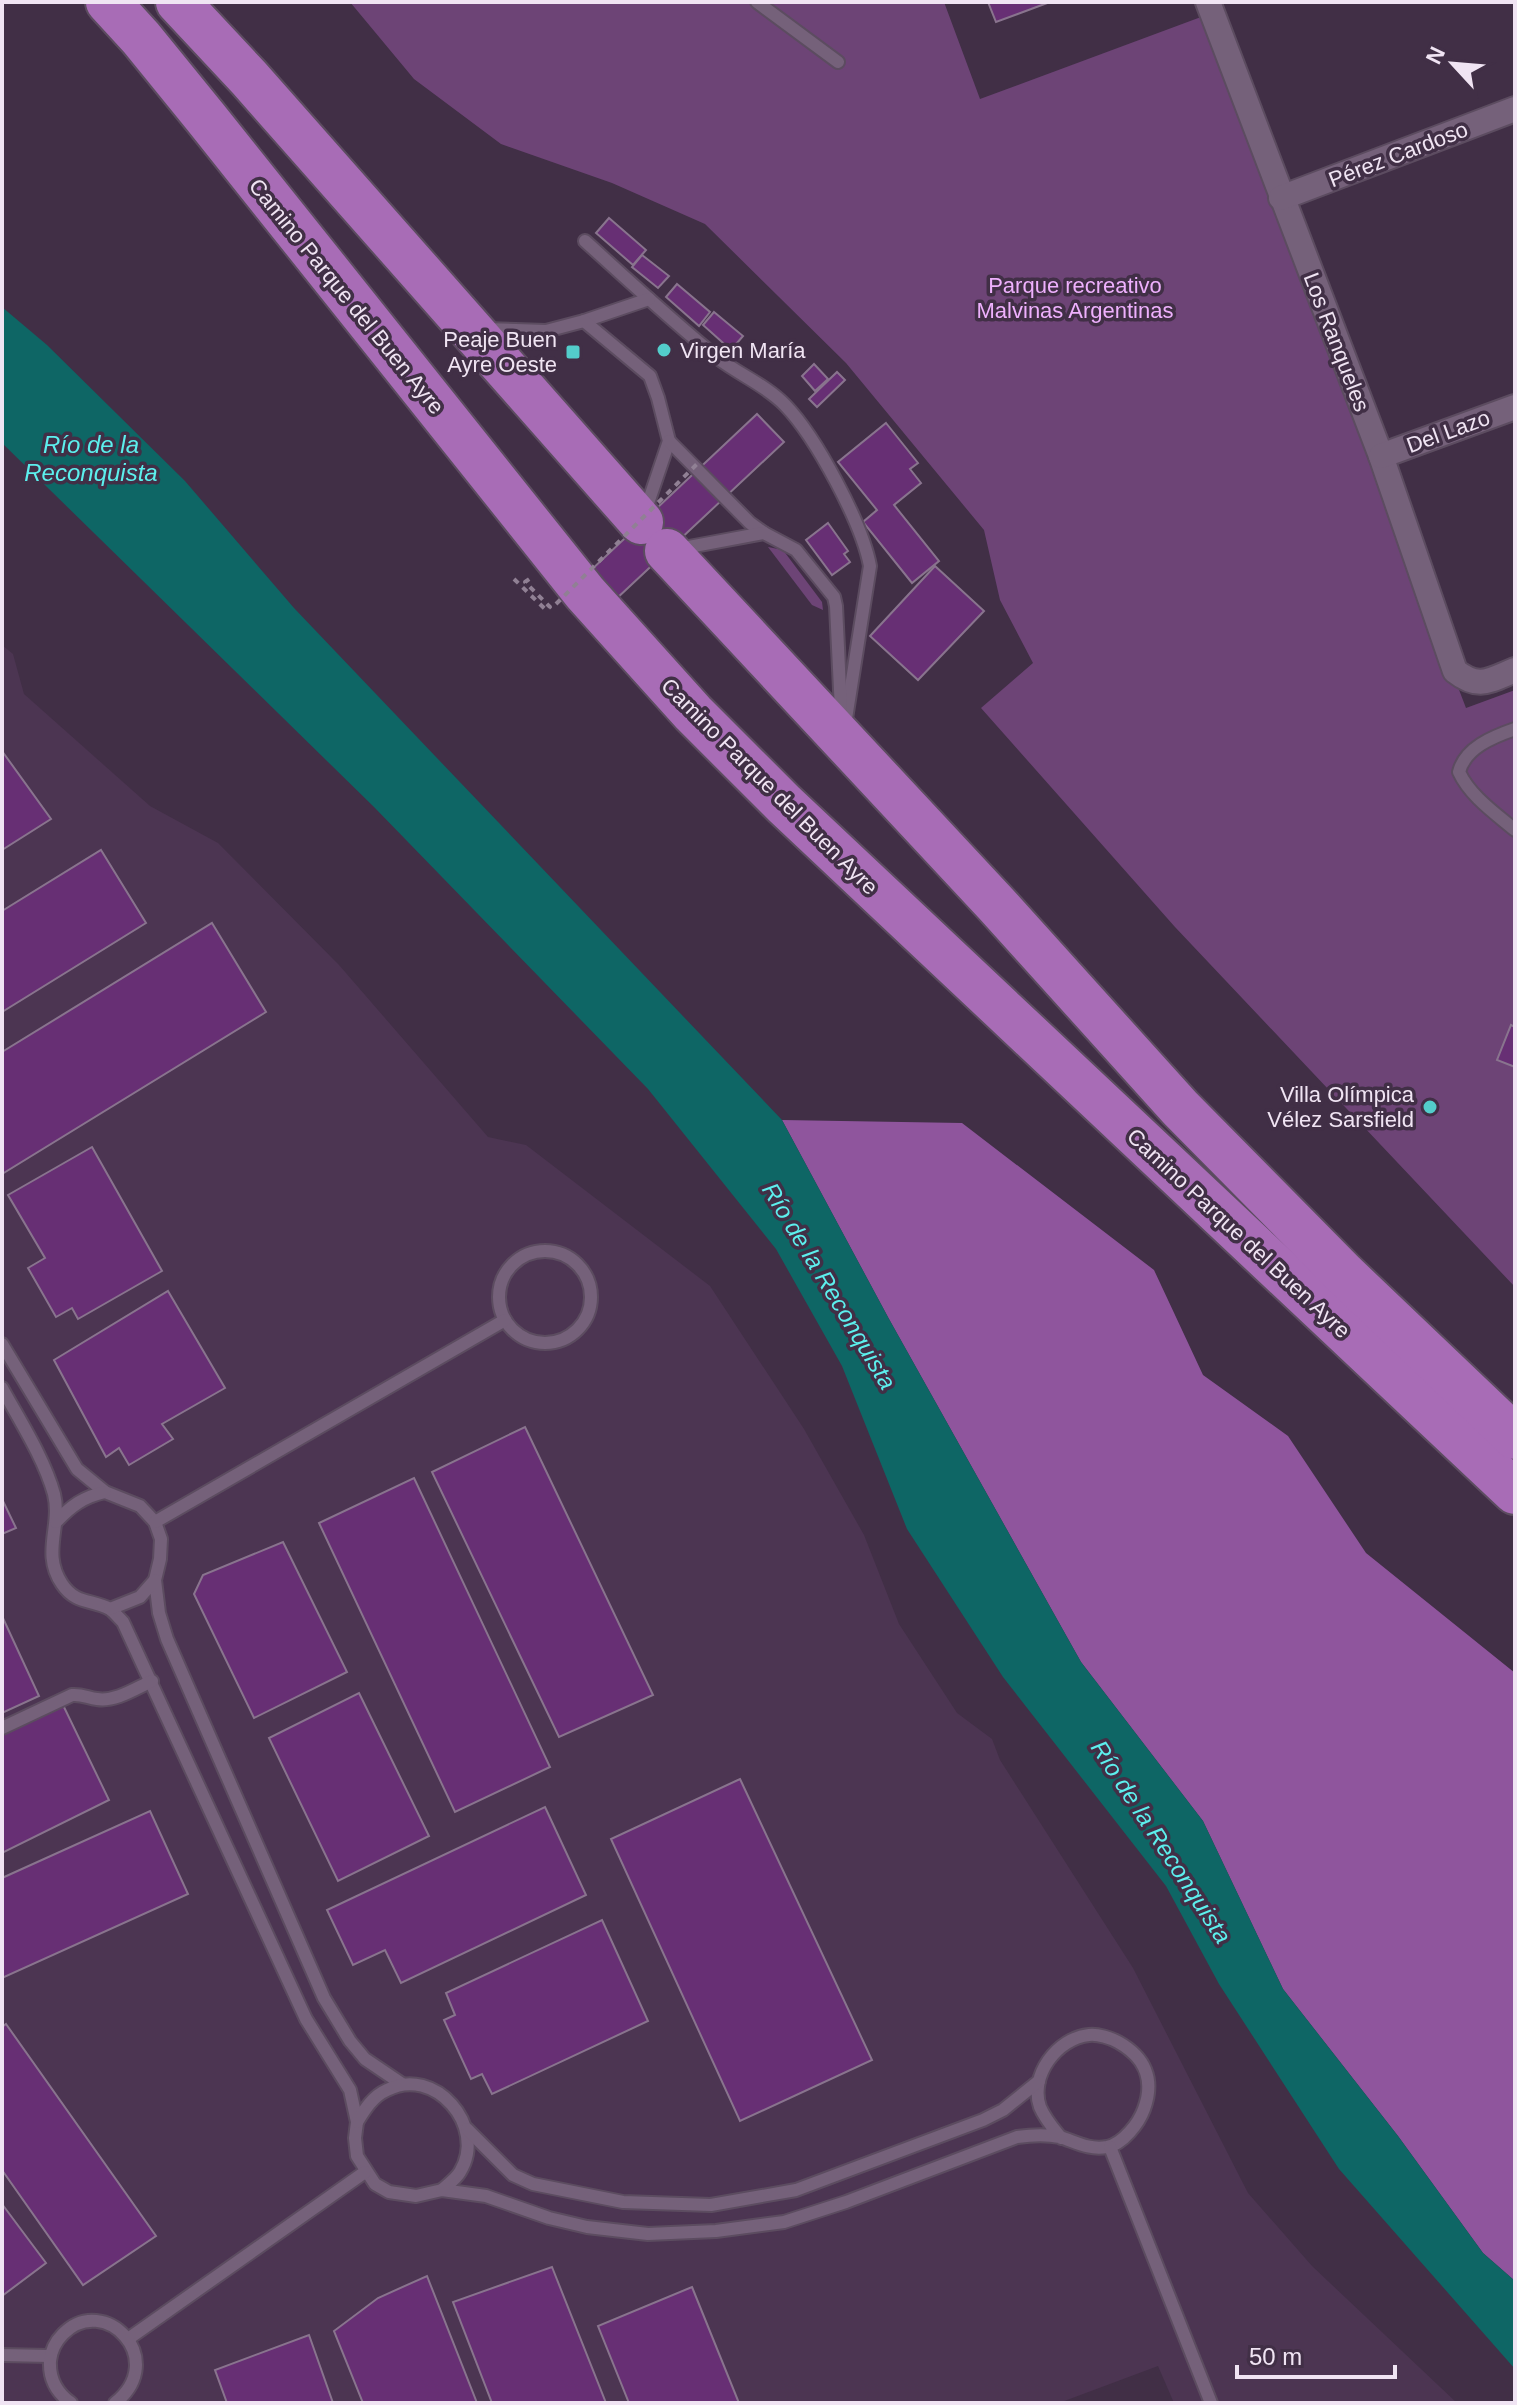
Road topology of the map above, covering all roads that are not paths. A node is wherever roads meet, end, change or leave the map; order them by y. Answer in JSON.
{"nodes":[{"id":1,"x":108,"y":2,"type":"edge"},
{"id":2,"x":178,"y":2,"type":"edge"},
{"id":3,"x":757,"y":2,"type":"edge"},
{"id":4,"x":1208,"y":2,"type":"edge"},
{"id":5,"x":838,"y":62,"type":"dead end"},
{"id":6,"x":1515,"y":109,"type":"edge"},
{"id":7,"x":1281,"y":198,"type":"junction"},
{"id":8,"x":585,"y":241,"type":"dead end"},
{"id":9,"x":649,"y":299,"type":"junction"},
{"id":10,"x":584,"y":321,"type":"junction"},
{"id":11,"x":469,"y":328,"type":"junction"},
{"id":12,"x":1515,"y":407,"type":"edge"},
{"id":13,"x":669,"y":441,"type":"junction"},
{"id":14,"x":1381,"y":456,"type":"junction"},
{"id":15,"x":764,"y":533,"type":"junction"},
{"id":16,"x":654,"y":537,"type":"junction"},
{"id":17,"x":1515,"y":670,"type":"edge"},
{"id":18,"x":1515,"y":729,"type":"edge"},
{"id":19,"x":843,"y":740,"type":"junction"},
{"id":20,"x":1515,"y":830,"type":"edge"},
{"id":21,"x":505,"y":1320,"type":"junction"},
{"id":22,"x":2,"y":1344,"type":"edge"},
{"id":23,"x":2,"y":1388,"type":"edge"},
{"id":24,"x":1515,"y":1437,"type":"edge"},
{"id":25,"x":105,"y":1492,"type":"junction"},
{"id":26,"x":1515,"y":1492,"type":"edge"},
{"id":27,"x":56,"y":1522,"type":"junction"},
{"id":28,"x":155,"y":1522,"type":"junction"},
{"id":29,"x":155,"y":1580,"type":"junction"},
{"id":30,"x":110,"y":1609,"type":"junction"},
{"id":31,"x":152,"y":1681,"type":"junction"},
{"id":32,"x":2,"y":1728,"type":"edge"},
{"id":33,"x":1039,"y":2081,"type":"junction"},
{"id":34,"x":402,"y":2084,"type":"junction"},
{"id":35,"x":357,"y":2122,"type":"junction"},
{"id":36,"x":467,"y":2129,"type":"junction"},
{"id":37,"x":1061,"y":2138,"type":"junction"},
{"id":38,"x":1110,"y":2147,"type":"junction"},
{"id":39,"x":365,"y":2172,"type":"junction"},
{"id":40,"x":442,"y":2190,"type":"junction"},
{"id":41,"x":128,"y":2339,"type":"junction"},
{"id":42,"x":2,"y":2355,"type":"edge"},
{"id":43,"x":50,"y":2356,"type":"junction"},
{"id":44,"x":71,"y":2403,"type":"edge"},
{"id":45,"x":115,"y":2403,"type":"edge"},
{"id":46,"x":1211,"y":2403,"type":"edge"}],
"edges":[{"from":1,"to":26,"type":"highway","name":"Camino Parque del Buen Ayre"},
{"from":2,"to":11,"type":"highway","name":"Camino Parque del Buen Ayre"},
{"from":3,"to":5,"type":"lane"},
{"from":4,"to":7,"type":"street","name":"Los Ranqueles"},
{"from":6,"to":7,"type":"street","name":"Pérez Cardoso"},
{"from":7,"to":14,"type":"street","name":"Los Ranqueles"},
{"from":8,"to":9,"type":"lane"},
{"from":9,"to":10,"type":"lane"},
{"from":9,"to":19,"type":"lane"},
{"from":10,"to":11,"type":"lane"},
{"from":10,"to":13,"type":"lane"},
{"from":11,"to":16,"type":"highway","name":"Camino Parque del Buen Ayre"},
{"from":12,"to":14,"type":"street","name":"Del Lazo"},
{"from":13,"to":15,"type":"lane"},
{"from":13,"to":16,"type":"lane"},
{"from":14,"to":17,"type":"street","name":"Los Ranqueles"},
{"from":15,"to":16,"type":"lane"},
{"from":15,"to":19,"type":"lane"},
{"from":16,"to":19,"type":"highway","name":"Camino Parque del Buen Ayre"},
{"from":18,"to":20,"type":"lane"},
{"from":19,"to":24,"type":"highway","name":"Camino Parque del Buen Ayre"},
{"from":21,"to":21,"type":"lane"},
{"from":21,"to":28,"type":"lane"},
{"from":22,"to":25,"type":"lane"},
{"from":23,"to":27,"type":"lane"},
{"from":25,"to":27,"type":"lane"},
{"from":25,"to":28,"type":"lane"},
{"from":27,"to":30,"type":"lane"},
{"from":28,"to":29,"type":"lane"},
{"from":29,"to":30,"type":"lane"},
{"from":29,"to":34,"type":"lane"},
{"from":30,"to":31,"type":"lane"},
{"from":31,"to":32,"type":"lane"},
{"from":31,"to":35,"type":"lane"},
{"from":33,"to":36,"type":"lane"},
{"from":33,"to":37,"type":"lane"},
{"from":33,"to":38,"type":"lane"},
{"from":34,"to":35,"type":"lane"},
{"from":34,"to":36,"type":"lane"},
{"from":35,"to":39,"type":"lane"},
{"from":36,"to":40,"type":"lane"},
{"from":37,"to":38,"type":"lane"},
{"from":37,"to":40,"type":"lane"},
{"from":38,"to":46,"type":"lane"},
{"from":39,"to":40,"type":"lane"},
{"from":39,"to":41,"type":"lane"},
{"from":41,"to":43,"type":"lane"},
{"from":41,"to":45,"type":"lane"},
{"from":42,"to":43,"type":"lane"},
{"from":43,"to":44,"type":"lane"}]}
